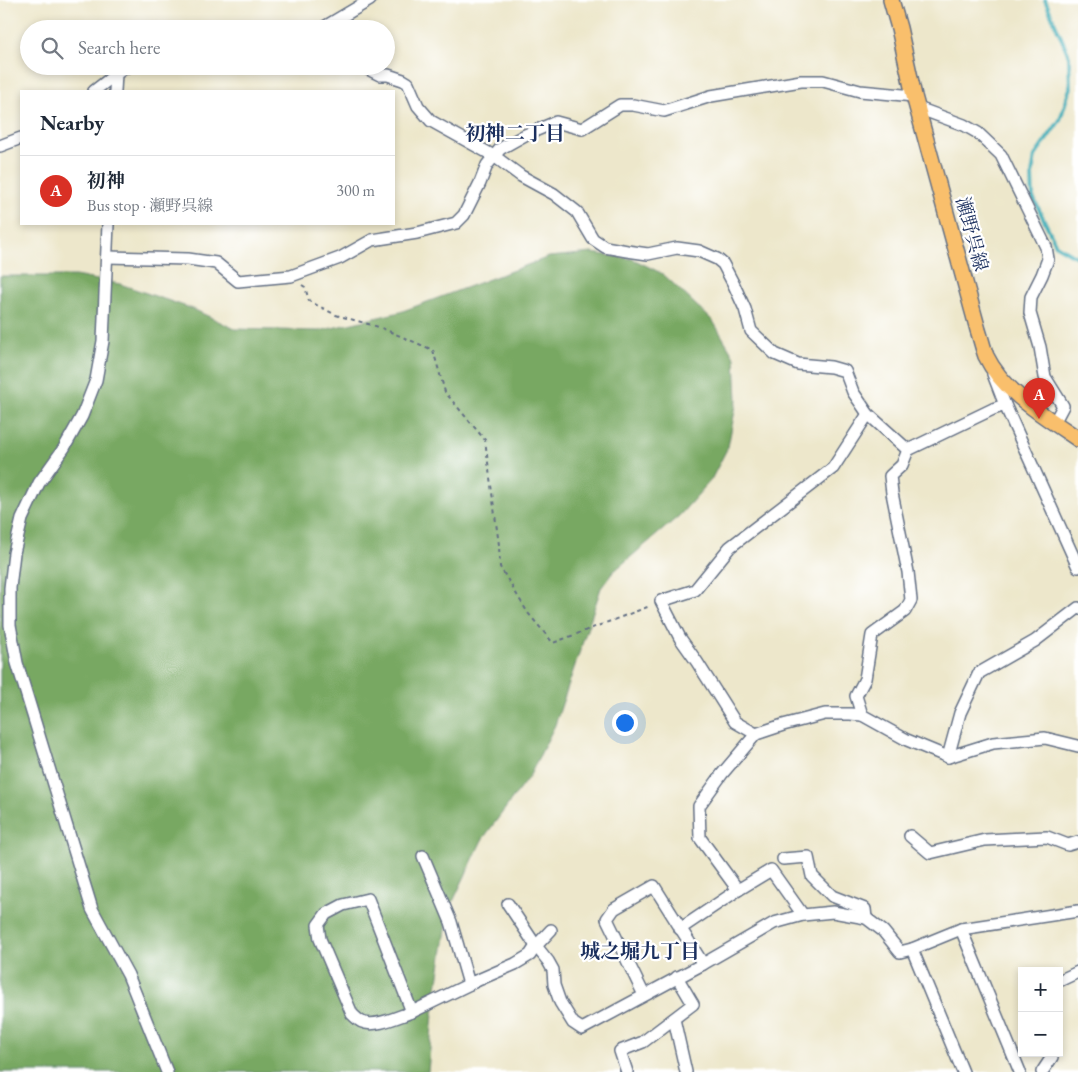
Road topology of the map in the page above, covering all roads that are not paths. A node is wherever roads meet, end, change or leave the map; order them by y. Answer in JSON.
{"nodes":[{"id":1,"x":370,"y":0,"type":"edge"},
{"id":2,"x":891,"y":0,"type":"edge"},
{"id":3,"x":336,"y":20,"type":"edge"},
{"id":4,"x":115,"y":75,"type":"edge"},
{"id":5,"x":116,"y":75,"type":"edge"},
{"id":6,"x":388,"y":75,"type":"edge"},
{"id":7,"x":95,"y":90,"type":"edge"},
{"id":8,"x":115,"y":90,"type":"edge"},
{"id":9,"x":916,"y":102,"type":"junction"},
{"id":10,"x":20,"y":138,"type":"edge"},
{"id":11,"x":0,"y":146,"type":"edge"},
{"id":12,"x":494,"y":156,"type":"junction"},
{"id":13,"x":108,"y":225,"type":"edge"},
{"id":14,"x":107,"y":257,"type":"junction"},
{"id":15,"x":986,"y":357,"type":"junction"},
{"id":16,"x":1005,"y":405,"type":"junction"},
{"id":17,"x":868,"y":414,"type":"junction"},
{"id":18,"x":1054,"y":423,"type":"junction"},
{"id":19,"x":1078,"y":439,"type":"edge"},
{"id":20,"x":908,"y":450,"type":"junction"},
{"id":21,"x":1078,"y":567,"type":"edge"},
{"id":22,"x":1078,"y":608,"type":"edge"},
{"id":23,"x":862,"y":716,"type":"junction"},
{"id":24,"x":756,"y":734,"type":"junction"},
{"id":25,"x":1078,"y":746,"type":"edge"},
{"id":26,"x":948,"y":757,"type":"junction"},
{"id":27,"x":910,"y":836,"type":"dead end"},
{"id":28,"x":1078,"y":842,"type":"edge"},
{"id":29,"x":423,"y":856,"type":"dead end"},
{"id":30,"x":783,"y":858,"type":"dead end"},
{"id":31,"x":738,"y":890,"type":"junction"},
{"id":32,"x":508,"y":904,"type":"dead end"},
{"id":33,"x":1078,"y":911,"type":"edge"},
{"id":34,"x":803,"y":915,"type":"junction"},
{"id":35,"x":866,"y":918,"type":"junction"},
{"id":36,"x":680,"y":929,"type":"junction"},
{"id":37,"x":961,"y":929,"type":"junction"},
{"id":38,"x":551,"y":930,"type":"dead end"},
{"id":39,"x":536,"y":946,"type":"junction"},
{"id":40,"x":912,"y":949,"type":"junction"},
{"id":41,"x":703,"y":964,"type":"junction"},
{"id":42,"x":1078,"y":972,"type":"edge"},
{"id":43,"x":678,"y":977,"type":"junction"},
{"id":44,"x":1063,"y":979,"type":"edge"},
{"id":45,"x":469,"y":984,"type":"junction"},
{"id":46,"x":644,"y":995,"type":"junction"},
{"id":47,"x":412,"y":1012,"type":"junction"},
{"id":48,"x":674,"y":1019,"type":"junction"},
{"id":49,"x":1052,"y":1057,"type":"edge"},
{"id":50,"x":167,"y":1072,"type":"edge"},
{"id":51,"x":627,"y":1072,"type":"edge"},
{"id":52,"x":686,"y":1072,"type":"edge"},
{"id":53,"x":963,"y":1072,"type":"edge"},
{"id":54,"x":1020,"y":1072,"type":"edge"},
{"id":55,"x":1042,"y":1072,"type":"edge"}],
"edges":[{"from":1,"to":3,"type":"street"},
{"from":2,"to":9,"type":"main road","name":"瀬野呉線"},
{"from":4,"to":7,"type":"street"},
{"from":5,"to":8,"type":"street"},
{"from":6,"to":12,"type":"street"},
{"from":9,"to":12,"type":"street"},
{"from":9,"to":15,"type":"main road","name":"瀬野呉線"},
{"from":9,"to":18,"type":"street"},
{"from":10,"to":11,"type":"street"},
{"from":12,"to":14,"type":"street"},
{"from":12,"to":17,"type":"street"},
{"from":13,"to":14,"type":"street"},
{"from":14,"to":50,"type":"street"},
{"from":15,"to":16,"type":"street"},
{"from":15,"to":18,"type":"main road","name":"瀬野呉線"},
{"from":16,"to":20,"type":"street"},
{"from":16,"to":21,"type":"street"},
{"from":17,"to":20,"type":"street"},
{"from":17,"to":24,"type":"street"},
{"from":18,"to":19,"type":"main road","name":"瀬野呉線"},
{"from":20,"to":23,"type":"street"},
{"from":22,"to":26,"type":"street"},
{"from":23,"to":24,"type":"street"},
{"from":23,"to":26,"type":"street"},
{"from":24,"to":31,"type":"street"},
{"from":25,"to":26,"type":"street"},
{"from":27,"to":28,"type":"street"},
{"from":29,"to":45,"type":"street"},
{"from":30,"to":35,"type":"street"},
{"from":31,"to":34,"type":"street"},
{"from":31,"to":36,"type":"street"},
{"from":32,"to":39,"type":"street"},
{"from":33,"to":37,"type":"street"},
{"from":34,"to":35,"type":"street"},
{"from":34,"to":41,"type":"street"},
{"from":35,"to":40,"type":"street"},
{"from":36,"to":41,"type":"street"},
{"from":36,"to":46,"type":"street"},
{"from":37,"to":40,"type":"street"},
{"from":37,"to":54,"type":"street"},
{"from":38,"to":39,"type":"street"},
{"from":39,"to":45,"type":"street"},
{"from":39,"to":46,"type":"street"},
{"from":40,"to":53,"type":"street"},
{"from":41,"to":43,"type":"street"},
{"from":42,"to":44,"type":"street"},
{"from":43,"to":46,"type":"street"},
{"from":43,"to":48,"type":"street"},
{"from":45,"to":47,"type":"street"},
{"from":47,"to":47,"type":"street"},
{"from":48,"to":51,"type":"street"},
{"from":48,"to":52,"type":"street"},
{"from":49,"to":55,"type":"street"}]}
